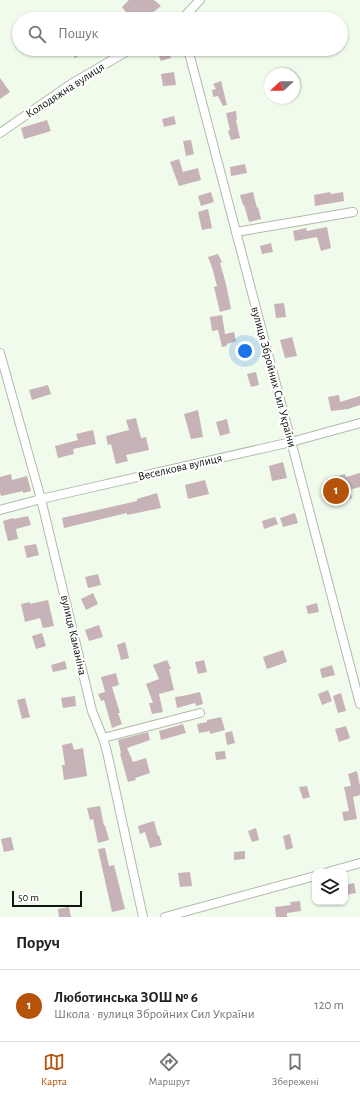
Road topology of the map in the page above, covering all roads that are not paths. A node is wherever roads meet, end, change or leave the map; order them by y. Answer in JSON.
{"nodes":[{"id":1,"x":200,"y":0,"type":"edge"},
{"id":2,"x":189,"y":12,"type":"edge"},
{"id":3,"x":119,"y":56,"type":"edge"},
{"id":4,"x":190,"y":56,"type":"edge"},
{"id":5,"x":0,"y":133,"type":"edge"},
{"id":6,"x":353,"y":212,"type":"dead end"},
{"id":7,"x":236,"y":232,"type":"junction"},
{"id":8,"x":0,"y":353,"type":"edge"},
{"id":9,"x":360,"y":423,"type":"edge"},
{"id":10,"x":290,"y":442,"type":"junction"},
{"id":11,"x":41,"y":499,"type":"junction"},
{"id":12,"x":0,"y":510,"type":"edge"},
{"id":13,"x":360,"y":704,"type":"edge"},
{"id":14,"x":200,"y":713,"type":"dead end"},
{"id":15,"x":103,"y":738,"type":"junction"},
{"id":16,"x":360,"y":863,"type":"edge"},
{"id":17,"x":339,"y":869,"type":"edge"},
{"id":18,"x":312,"y":877,"type":"edge"},
{"id":19,"x":143,"y":917,"type":"edge"},
{"id":20,"x":167,"y":917,"type":"edge"}],
"edges":[{"from":1,"to":2,"type":"street"},
{"from":3,"to":5,"type":"street","name":"Колодяжна вулиця"},
{"from":4,"to":7,"type":"street","name":"вулиця Збройних Сил України"},
{"from":6,"to":7,"type":"street"},
{"from":7,"to":10,"type":"street","name":"вулиця Збройних Сил України"},
{"from":8,"to":11,"type":"street","name":"вулиця Каманіна"},
{"from":9,"to":10,"type":"street","name":"Веселкова вулиця"},
{"from":10,"to":11,"type":"street","name":"Веселкова вулиця"},
{"from":10,"to":13,"type":"street","name":"вулиця Збройних Сил України"},
{"from":11,"to":12,"type":"street","name":"Веселкова вулиця"},
{"from":11,"to":15,"type":"street","name":"вулиця Каманіна"},
{"from":14,"to":15,"type":"street"},
{"from":15,"to":19,"type":"street","name":"вулиця Каманіна"},
{"from":16,"to":17,"type":"street"},
{"from":18,"to":20,"type":"street"}]}
